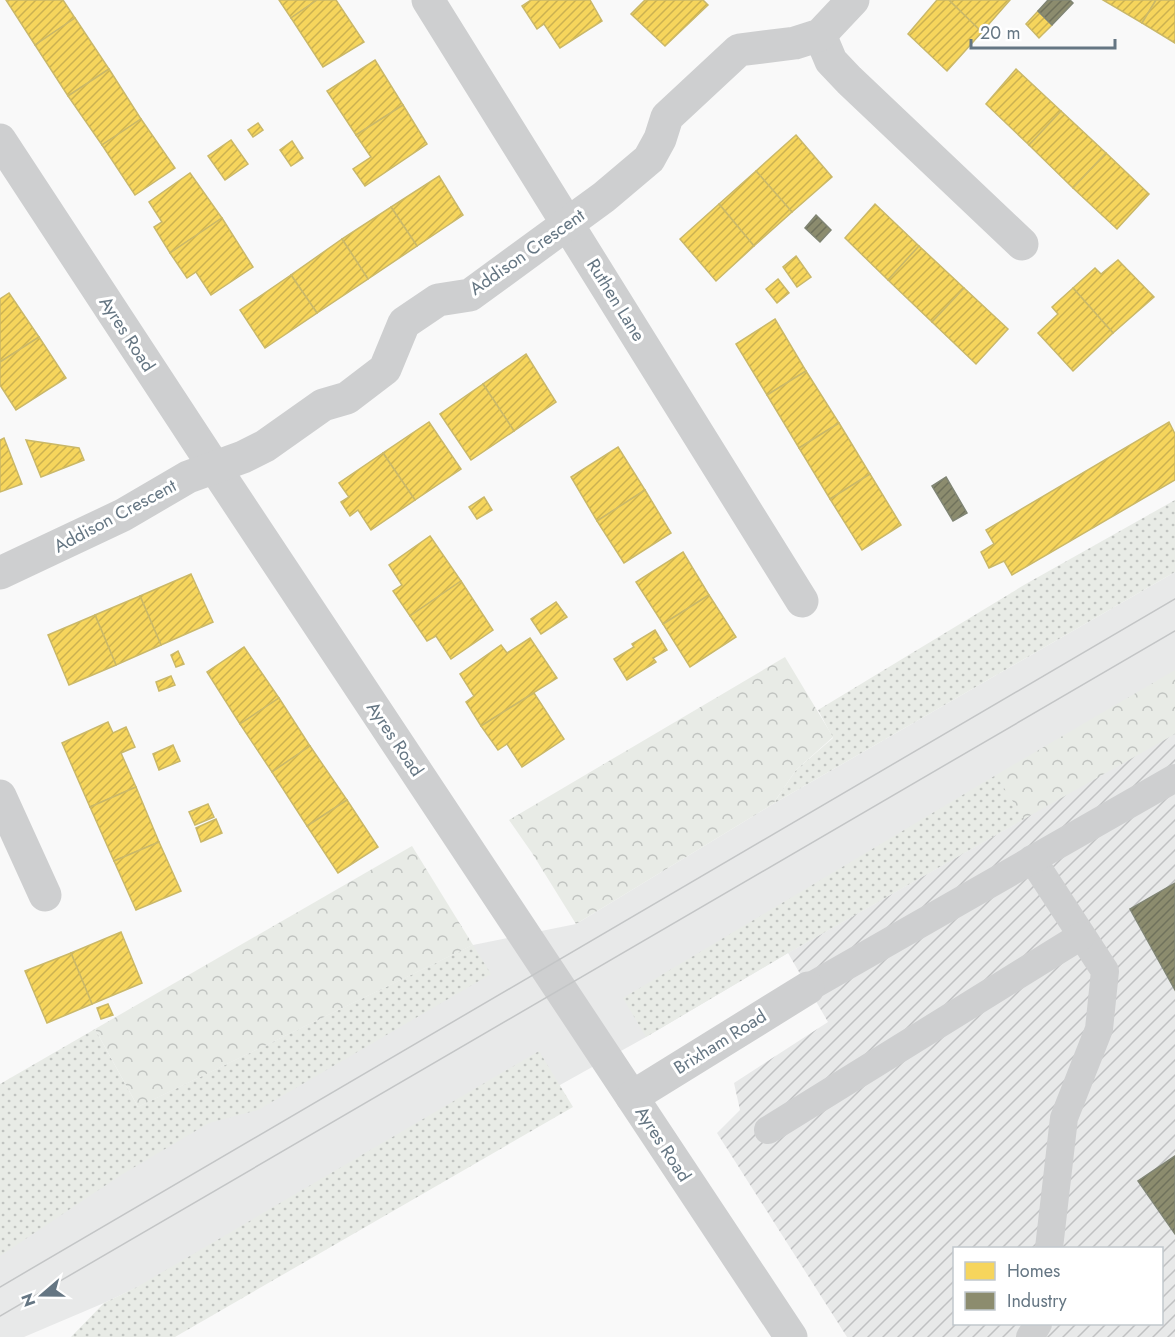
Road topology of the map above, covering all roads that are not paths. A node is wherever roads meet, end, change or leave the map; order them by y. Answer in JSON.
{"nodes":[{"id":1,"x":428,"y":0,"type":"edge"},
{"id":2,"x":853,"y":0,"type":"edge"},
{"id":3,"x":820,"y":35,"type":"junction"},
{"id":4,"x":0,"y":140,"type":"edge"},
{"id":5,"x":568,"y":223,"type":"junction"},
{"id":6,"x":1022,"y":244,"type":"dead end"},
{"id":7,"x":215,"y":468,"type":"junction"},
{"id":8,"x":0,"y":573,"type":"edge"},
{"id":9,"x":802,"y":601,"type":"dead end"},
{"id":10,"x":1175,"y":778,"type":"edge"},
{"id":11,"x":0,"y":796,"type":"edge"},
{"id":12,"x":1032,"y":859,"type":"junction"},
{"id":13,"x":45,"y":895,"type":"dead end"},
{"id":14,"x":1082,"y":936,"type":"junction"},
{"id":15,"x":808,"y":988,"type":"joint"},
{"id":16,"x":626,"y":1087,"type":"junction"},
{"id":17,"x":768,"y":1130,"type":"dead end"},
{"id":18,"x":1049,"y":1247,"type":"edge"},
{"id":19,"x":791,"y":1337,"type":"edge"}],
"edges":[{"from":1,"to":5,"type":"street","name":"Ruthen Lane"},
{"from":2,"to":3,"type":"street"},
{"from":3,"to":5,"type":"street","name":"Addison Crescent"},
{"from":3,"to":6,"type":"street"},
{"from":4,"to":7,"type":"street","name":"Ayres Road"},
{"from":5,"to":7,"type":"street","name":"Addison Crescent"},
{"from":5,"to":9,"type":"street","name":"Ruthen Lane"},
{"from":7,"to":8,"type":"street","name":"Addison Crescent"},
{"from":7,"to":16,"type":"street","name":"Ayres Road"},
{"from":10,"to":12,"type":"lane"},
{"from":11,"to":13,"type":"street"},
{"from":12,"to":14,"type":"lane"},
{"from":12,"to":15,"type":"lane"},
{"from":14,"to":17,"type":"lane"},
{"from":14,"to":18,"type":"lane"},
{"from":15,"to":16,"type":"street","name":"Brixham Road"},
{"from":16,"to":19,"type":"street","name":"Ayres Road"}]}
